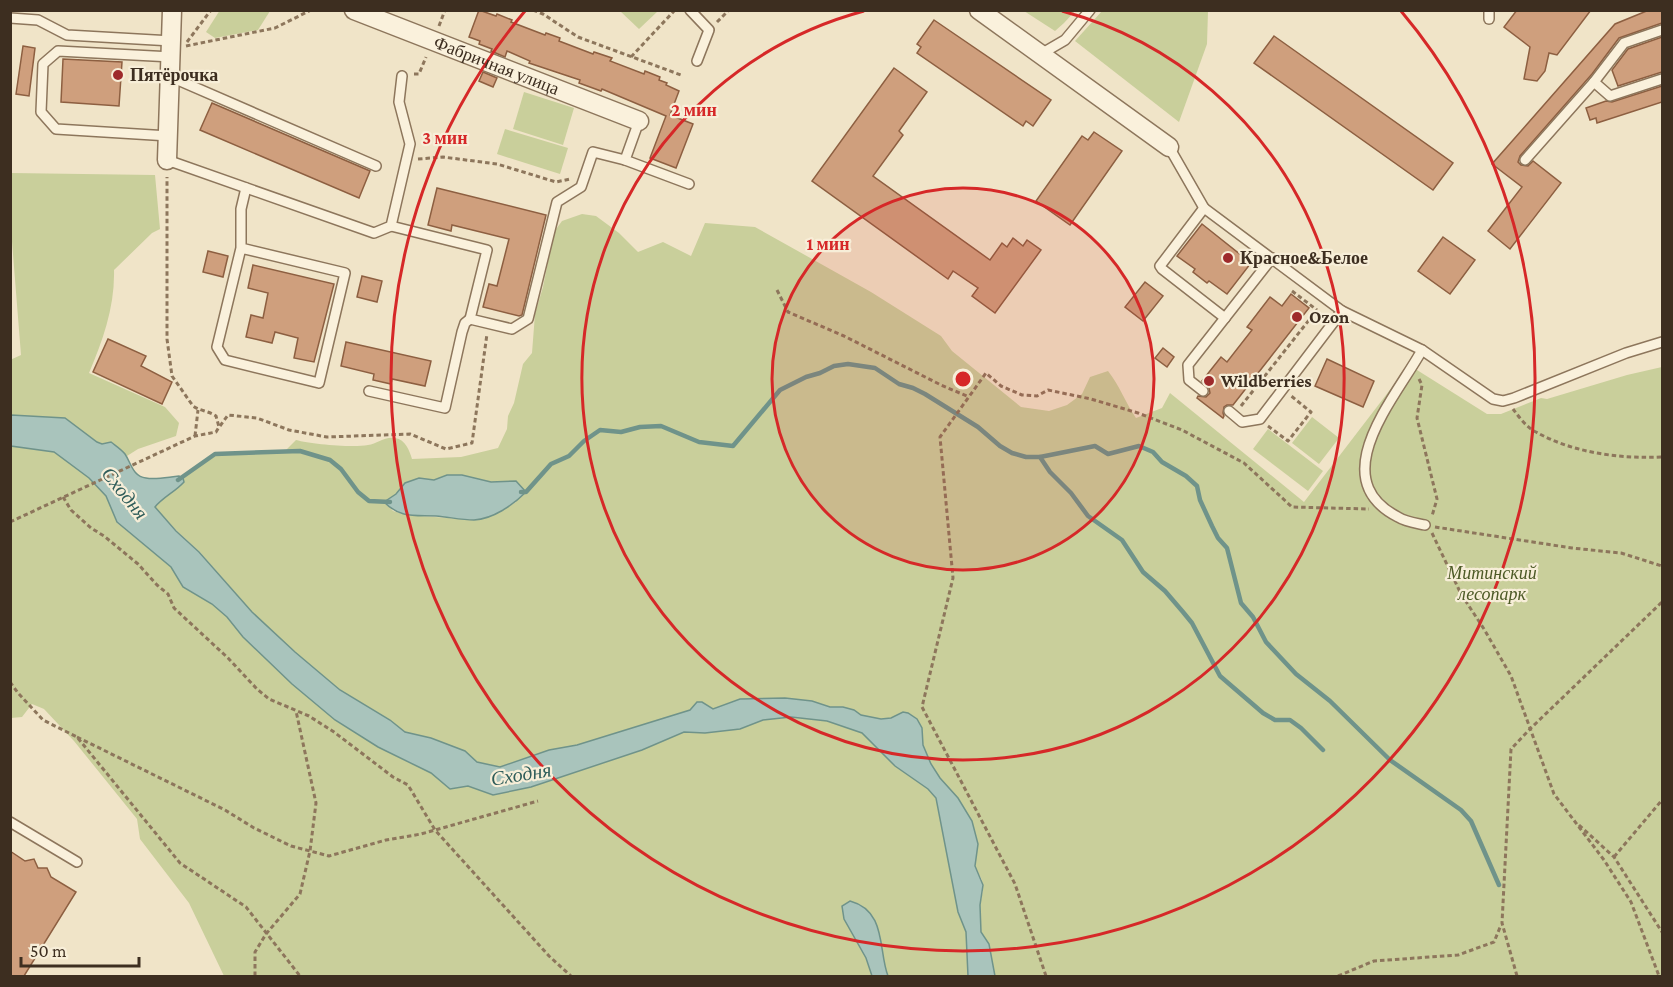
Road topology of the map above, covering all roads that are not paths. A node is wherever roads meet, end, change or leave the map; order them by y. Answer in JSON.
{"nodes":[{"id":1,"x":172,"y":10,"type":"edge"},
{"id":2,"x":354,"y":10,"type":"edge"},
{"id":3,"x":690,"y":10,"type":"edge"},
{"id":4,"x":1090,"y":10,"type":"edge"},
{"id":5,"x":984,"y":12,"type":"edge"},
{"id":6,"x":10,"y":18,"type":"edge"},
{"id":7,"x":1662,"y":30,"type":"edge"},
{"id":8,"x":172,"y":49,"type":"junction"},
{"id":9,"x":1041,"y":54,"type":"junction"},
{"id":10,"x":697,"y":61,"type":"dead end"},
{"id":11,"x":402,"y":76,"type":"dead end"},
{"id":12,"x":171,"y":78,"type":"junction"},
{"id":13,"x":1662,"y":79,"type":"edge"},
{"id":14,"x":1594,"y":82,"type":"junction"},
{"id":15,"x":639,"y":121,"type":"joint"},
{"id":16,"x":169,"y":136,"type":"junction"},
{"id":17,"x":1169,"y":147,"type":"joint"},
{"id":18,"x":167,"y":160,"type":"joint"},
{"id":19,"x":625,"y":160,"type":"junction"},
{"id":20,"x":1525,"y":160,"type":"dead end"},
{"id":21,"x":376,"y":166,"type":"dead end"},
{"id":22,"x":689,"y":184,"type":"dead end"},
{"id":23,"x":246,"y":188,"type":"junction"},
{"id":24,"x":1204,"y":208,"type":"junction"},
{"id":25,"x":391,"y":226,"type":"junction"},
{"id":26,"x":241,"y":248,"type":"junction"},
{"id":27,"x":1272,"y":258,"type":"junction"},
{"id":28,"x":1342,"y":311,"type":"junction"},
{"id":29,"x":1225,"y":318,"type":"junction"},
{"id":30,"x":470,"y":319,"type":"junction"},
{"id":31,"x":1662,"y":342,"type":"edge"},
{"id":32,"x":1422,"y":350,"type":"junction"},
{"id":33,"x":1203,"y":390,"type":"dead end"},
{"id":34,"x":369,"y":391,"type":"dead end"},
{"id":35,"x":1231,"y":413,"type":"road end"},
{"id":36,"x":1427,"y":526,"type":"road end"},
{"id":37,"x":10,"y":822,"type":"edge"},
{"id":38,"x":77,"y":862,"type":"dead end"}],
"edges":[{"from":1,"to":8,"type":"street"},
{"from":2,"to":15,"type":"street","name":"Фабричная улица"},
{"from":3,"to":10,"type":"lane"},
{"from":4,"to":9,"type":"lane"},
{"from":5,"to":9,"type":"street"},
{"from":6,"to":8,"type":"lane"},
{"from":7,"to":14,"type":"lane"},
{"from":8,"to":12,"type":"street"},
{"from":8,"to":16,"type":"lane"},
{"from":9,"to":17,"type":"street"},
{"from":11,"to":25,"type":"lane"},
{"from":12,"to":16,"type":"street"},
{"from":12,"to":21,"type":"lane"},
{"from":13,"to":14,"type":"lane"},
{"from":14,"to":20,"type":"lane"},
{"from":15,"to":19,"type":"lane"},
{"from":16,"to":18,"type":"street"},
{"from":17,"to":24,"type":"lane"},
{"from":18,"to":23,"type":"lane"},
{"from":19,"to":22,"type":"lane"},
{"from":19,"to":30,"type":"lane"},
{"from":23,"to":25,"type":"lane"},
{"from":23,"to":26,"type":"lane"},
{"from":24,"to":27,"type":"lane"},
{"from":24,"to":29,"type":"lane"},
{"from":25,"to":30,"type":"lane"},
{"from":26,"to":26,"type":"lane"},
{"from":27,"to":28,"type":"lane"},
{"from":27,"to":29,"type":"lane"},
{"from":28,"to":32,"type":"lane"},
{"from":28,"to":35,"type":"lane"},
{"from":29,"to":33,"type":"lane"},
{"from":30,"to":34,"type":"lane"},
{"from":31,"to":32,"type":"lane"},
{"from":32,"to":36,"type":"lane"},
{"from":37,"to":38,"type":"lane"}]}
